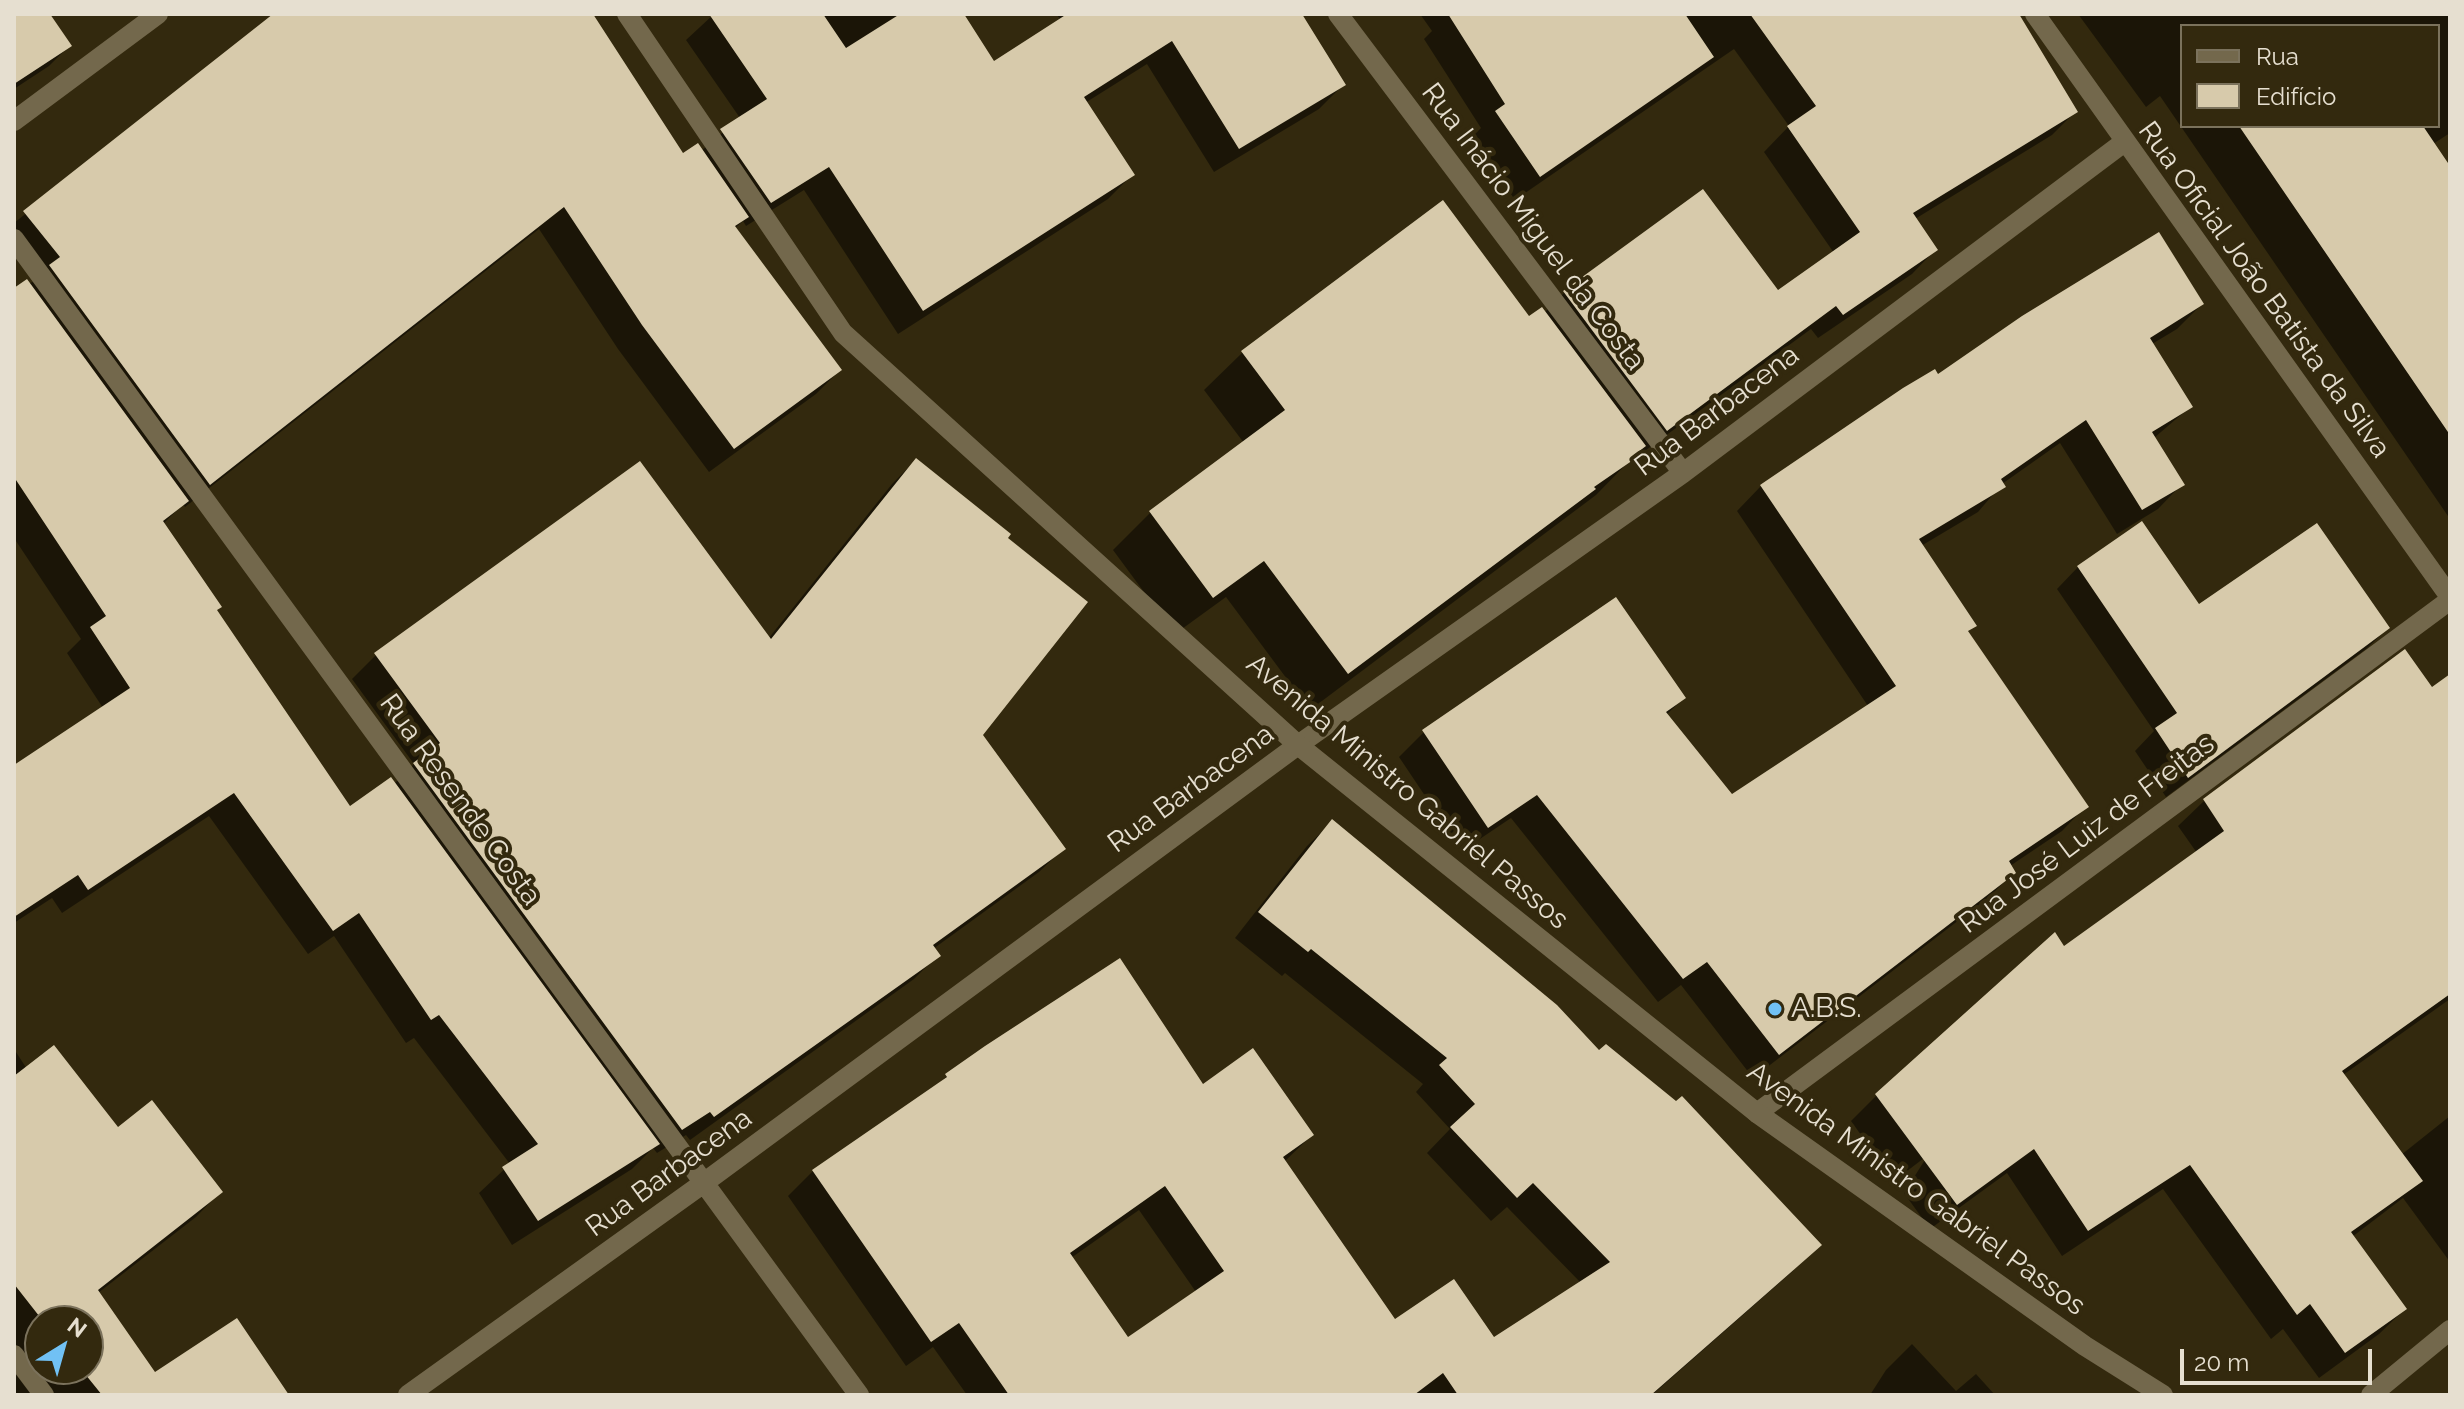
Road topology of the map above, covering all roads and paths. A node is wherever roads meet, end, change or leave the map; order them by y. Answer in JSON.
{"nodes":[{"id":1,"x":158,"y":14,"type":"edge"},
{"id":2,"x":627,"y":14,"type":"edge"},
{"id":3,"x":1338,"y":14,"type":"edge"},
{"id":4,"x":2035,"y":14,"type":"edge"},
{"id":5,"x":14,"y":121,"type":"edge"},
{"id":6,"x":2123,"y":143,"type":"junction"},
{"id":7,"x":14,"y":239,"type":"edge"},
{"id":8,"x":1683,"y":473,"type":"junction"},
{"id":9,"x":2450,"y":599,"type":"edge"},
{"id":10,"x":1298,"y":745,"type":"junction"},
{"id":11,"x":1757,"y":1113,"type":"junction"},
{"id":12,"x":705,"y":1182,"type":"junction"},
{"id":13,"x":2450,"y":1330,"type":"edge"},
{"id":14,"x":14,"y":1355,"type":"edge"},
{"id":15,"x":44,"y":1395,"type":"edge"},
{"id":16,"x":408,"y":1395,"type":"edge"},
{"id":17,"x":859,"y":1395,"type":"edge"},
{"id":18,"x":2163,"y":1395,"type":"edge"},
{"id":19,"x":2371,"y":1395,"type":"edge"}],
"edges":[{"from":1,"to":5,"type":"street"},
{"from":2,"to":10,"type":"street","name":"Avenida Ministro Gabriel Passos"},
{"from":3,"to":8,"type":"street","name":"Rua Inácio Miguel da Costa"},
{"from":4,"to":6,"type":"street","name":"Rua Oficial João Batista da Silva"},
{"from":6,"to":8,"type":"street","name":"Rua Barbacena"},
{"from":6,"to":9,"type":"street","name":"Rua Oficial João Batista da Silva"},
{"from":7,"to":12,"type":"street","name":"Rua Resende Costa"},
{"from":8,"to":10,"type":"street","name":"Rua Barbacena"},
{"from":9,"to":11,"type":"street","name":"Rua José Luiz de Freitas"},
{"from":10,"to":11,"type":"street","name":"Avenida Ministro Gabriel Passos"},
{"from":10,"to":12,"type":"street","name":"Rua Barbacena"},
{"from":11,"to":18,"type":"street","name":"Avenida Ministro Gabriel Passos"},
{"from":12,"to":16,"type":"street","name":"Rua Barbacena"},
{"from":12,"to":17,"type":"street","name":"Rua Resende Costa"},
{"from":13,"to":19,"type":"street"},
{"from":14,"to":15,"type":"street"}]}
